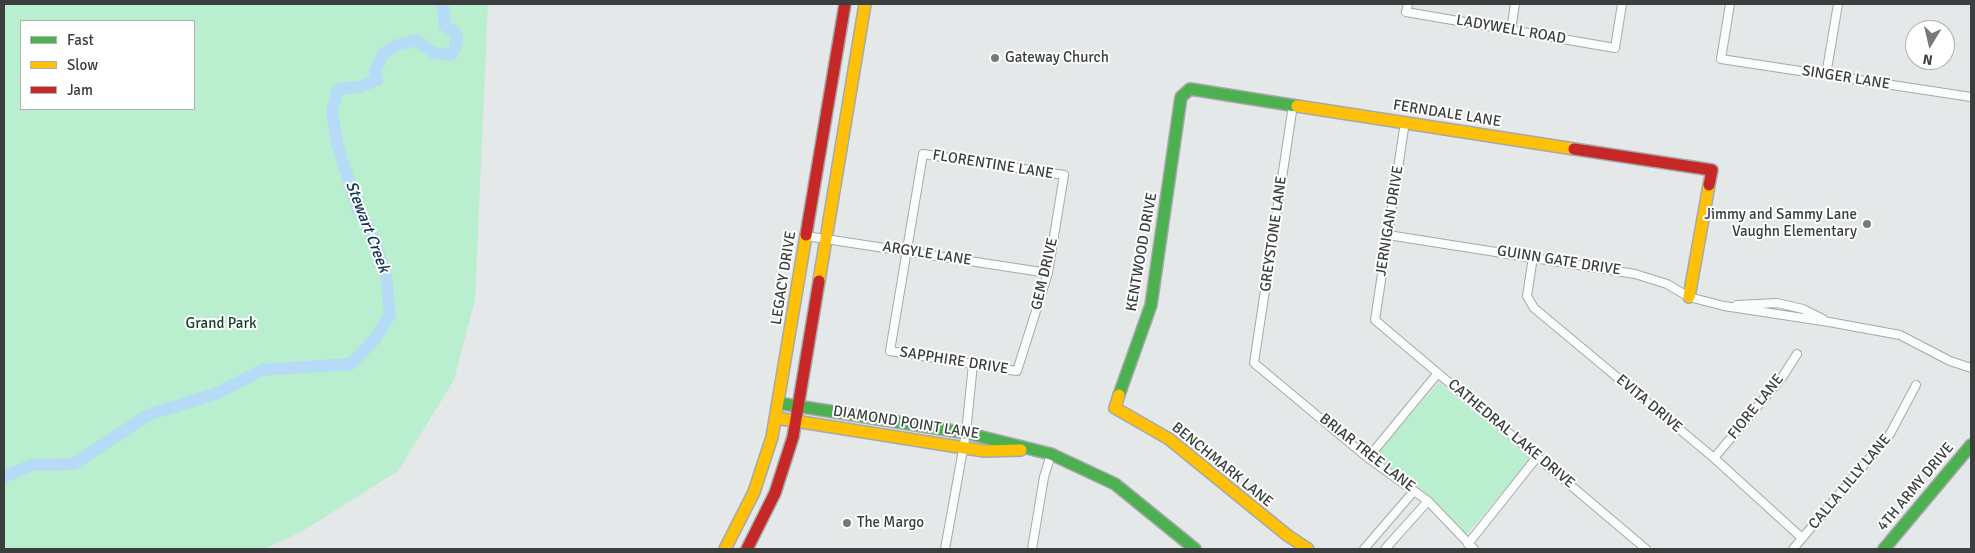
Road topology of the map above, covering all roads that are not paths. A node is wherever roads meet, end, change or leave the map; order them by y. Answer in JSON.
{"nodes":[{"id":1,"x":845,"y":4,"type":"edge"},
{"id":2,"x":866,"y":4,"type":"edge"},
{"id":3,"x":1408,"y":4,"type":"edge"},
{"id":4,"x":1515,"y":4,"type":"edge"},
{"id":5,"x":1622,"y":4,"type":"edge"},
{"id":6,"x":1730,"y":4,"type":"edge"},
{"id":7,"x":1838,"y":4,"type":"edge"},
{"id":8,"x":1511,"y":30,"type":"junction"},
{"id":9,"x":1826,"y":75,"type":"junction"},
{"id":10,"x":1181,"y":97,"type":"joint"},
{"id":11,"x":1971,"y":97,"type":"edge"},
{"id":12,"x":1293,"y":105,"type":"junction"},
{"id":13,"x":1405,"y":122,"type":"junction"},
{"id":14,"x":1064,"y":176,"type":"joint"},
{"id":15,"x":1388,"y":235,"type":"junction"},
{"id":16,"x":806,"y":236,"type":"junction"},
{"id":17,"x":826,"y":239,"type":"junction"},
{"id":18,"x":907,"y":251,"type":"junction"},
{"id":19,"x":1533,"y":257,"type":"junction"},
{"id":20,"x":1048,"y":273,"type":"junction"},
{"id":21,"x":1689,"y":296,"type":"junction"},
{"id":22,"x":1375,"y":320,"type":"joint"},
{"id":23,"x":1797,"y":354,"type":"dead end"},
{"id":24,"x":1254,"y":363,"type":"joint"},
{"id":25,"x":973,"y":364,"type":"junction"},
{"id":26,"x":1971,"y":368,"type":"edge"},
{"id":27,"x":1017,"y":371,"type":"joint"},
{"id":28,"x":1438,"y":373,"type":"junction"},
{"id":29,"x":1916,"y":385,"type":"dead end"},
{"id":30,"x":778,"y":403,"type":"junction"},
{"id":31,"x":798,"y":406,"type":"junction"},
{"id":32,"x":1115,"y":408,"type":"joint"},
{"id":33,"x":776,"y":418,"type":"junction"},
{"id":34,"x":796,"y":421,"type":"junction"},
{"id":35,"x":966,"y":433,"type":"junction"},
{"id":36,"x":1971,"y":445,"type":"edge"},
{"id":37,"x":963,"y":448,"type":"junction"},
{"id":38,"x":1032,"y":449,"type":"junction"},
{"id":39,"x":1051,"y":454,"type":"junction"},
{"id":40,"x":1537,"y":457,"type":"junction"},
{"id":41,"x":1368,"y":458,"type":"junction"},
{"id":42,"x":1714,"y":458,"type":"junction"},
{"id":43,"x":1414,"y":491,"type":"junction"},
{"id":44,"x":1428,"y":501,"type":"junction"},
{"id":45,"x":1802,"y":538,"type":"junction"},
{"id":46,"x":1471,"y":547,"type":"edge"},
{"id":47,"x":1032,"y":548,"type":"edge"},
{"id":48,"x":725,"y":549,"type":"edge"},
{"id":49,"x":747,"y":549,"type":"edge"},
{"id":50,"x":945,"y":549,"type":"edge"},
{"id":51,"x":1040,"y":549,"type":"edge"},
{"id":52,"x":1195,"y":549,"type":"edge"},
{"id":53,"x":1308,"y":549,"type":"edge"},
{"id":54,"x":1364,"y":549,"type":"edge"},
{"id":55,"x":1385,"y":549,"type":"edge"},
{"id":56,"x":1646,"y":549,"type":"edge"},
{"id":57,"x":1793,"y":549,"type":"edge"},
{"id":58,"x":1884,"y":549,"type":"edge"}],
"edges":[{"from":1,"to":16,"type":"street","name":"LEGACY DRIVE"},
{"from":2,"to":17,"type":"street"},
{"from":3,"to":8,"type":"street","name":"LADYWELL ROAD"},
{"from":4,"to":8,"type":"street"},
{"from":5,"to":8,"type":"street","name":"LADYWELL ROAD"},
{"from":6,"to":9,"type":"street","name":"SINGER LANE"},
{"from":7,"to":9,"type":"street"},
{"from":9,"to":11,"type":"street","name":"SINGER LANE"},
{"from":10,"to":12,"type":"street","name":"FERNDALE LANE"},
{"from":10,"to":32,"type":"street","name":"KENTWOOD DRIVE"},
{"from":12,"to":13,"type":"street","name":"FERNDALE LANE"},
{"from":12,"to":24,"type":"street","name":"GREYSTONE LANE"},
{"from":13,"to":15,"type":"street","name":"JERNIGAN DRIVE"},
{"from":13,"to":21,"type":"street","name":"FERNDALE LANE"},
{"from":14,"to":18,"type":"street","name":"FLORENTINE LANE"},
{"from":14,"to":20,"type":"street","name":"GEM DRIVE"},
{"from":15,"to":19,"type":"street","name":"GUINN GATE DRIVE"},
{"from":15,"to":22,"type":"street","name":"JERNIGAN DRIVE"},
{"from":16,"to":17,"type":"street","name":"ARGYLE LANE"},
{"from":16,"to":30,"type":"street","name":"LEGACY DRIVE"},
{"from":17,"to":18,"type":"street","name":"ARGYLE LANE"},
{"from":17,"to":31,"type":"street"},
{"from":18,"to":20,"type":"street","name":"ARGYLE LANE"},
{"from":18,"to":25,"type":"street","name":"SAPPHIRE DRIVE"},
{"from":19,"to":21,"type":"street","name":"GUINN GATE DRIVE"},
{"from":19,"to":42,"type":"street","name":"EVITA DRIVE"},
{"from":20,"to":27,"type":"street","name":"GEM DRIVE"},
{"from":21,"to":26,"type":"street","name":"GUINN GATE DRIVE"},
{"from":22,"to":28,"type":"street","name":"CATHEDRAL LAKE DRIVE"},
{"from":23,"to":42,"type":"street","name":"FIORE LANE"},
{"from":24,"to":41,"type":"street","name":"BRIAR TREE LANE"},
{"from":25,"to":27,"type":"street","name":"SAPPHIRE DRIVE"},
{"from":25,"to":35,"type":"street"},
{"from":28,"to":40,"type":"street","name":"CATHEDRAL LAKE DRIVE"},
{"from":28,"to":41,"type":"street"},
{"from":29,"to":45,"type":"street","name":"CALLA LILLY LANE"},
{"from":30,"to":31,"type":"street","name":"DIAMOND POINT LANE"},
{"from":30,"to":33,"type":"street","name":"LEGACY DRIVE"},
{"from":31,"to":34,"type":"street"},
{"from":31,"to":35,"type":"street","name":"DIAMOND POINT LANE"},
{"from":32,"to":53,"type":"street","name":"BENCHMARK LANE"},
{"from":33,"to":34,"type":"street","name":"DIAMOND POINT LANE"},
{"from":33,"to":48,"type":"street","name":"LEGACY DRIVE"},
{"from":34,"to":37,"type":"street","name":"DIAMOND POINT LANE"},
{"from":34,"to":49,"type":"street"},
{"from":35,"to":37,"type":"street"},
{"from":35,"to":38,"type":"street","name":"DIAMOND POINT LANE"},
{"from":36,"to":58,"type":"street","name":"4TH ARMY DRIVE"},
{"from":37,"to":38,"type":"street","name":"DIAMOND POINT LANE"},
{"from":37,"to":50,"type":"street"},
{"from":38,"to":39,"type":"street","name":"DIAMOND POINT LANE"},
{"from":39,"to":47,"type":"street"},
{"from":39,"to":52,"type":"street","name":"DIAMOND POINT LANE"},
{"from":40,"to":46,"type":"street"},
{"from":40,"to":56,"type":"street","name":"CATHEDRAL LAKE DRIVE"},
{"from":41,"to":43,"type":"street","name":"BRIAR TREE LANE"},
{"from":42,"to":45,"type":"street","name":"EVITA DRIVE"},
{"from":43,"to":44,"type":"street","name":"BRIAR TREE LANE"},
{"from":43,"to":54,"type":"street"},
{"from":44,"to":46,"type":"street","name":"BRIAR TREE LANE"},
{"from":44,"to":55,"type":"street"},
{"from":45,"to":57,"type":"street","name":"CALLA LILLY LANE"},
{"from":47,"to":51,"type":"street"}]}
